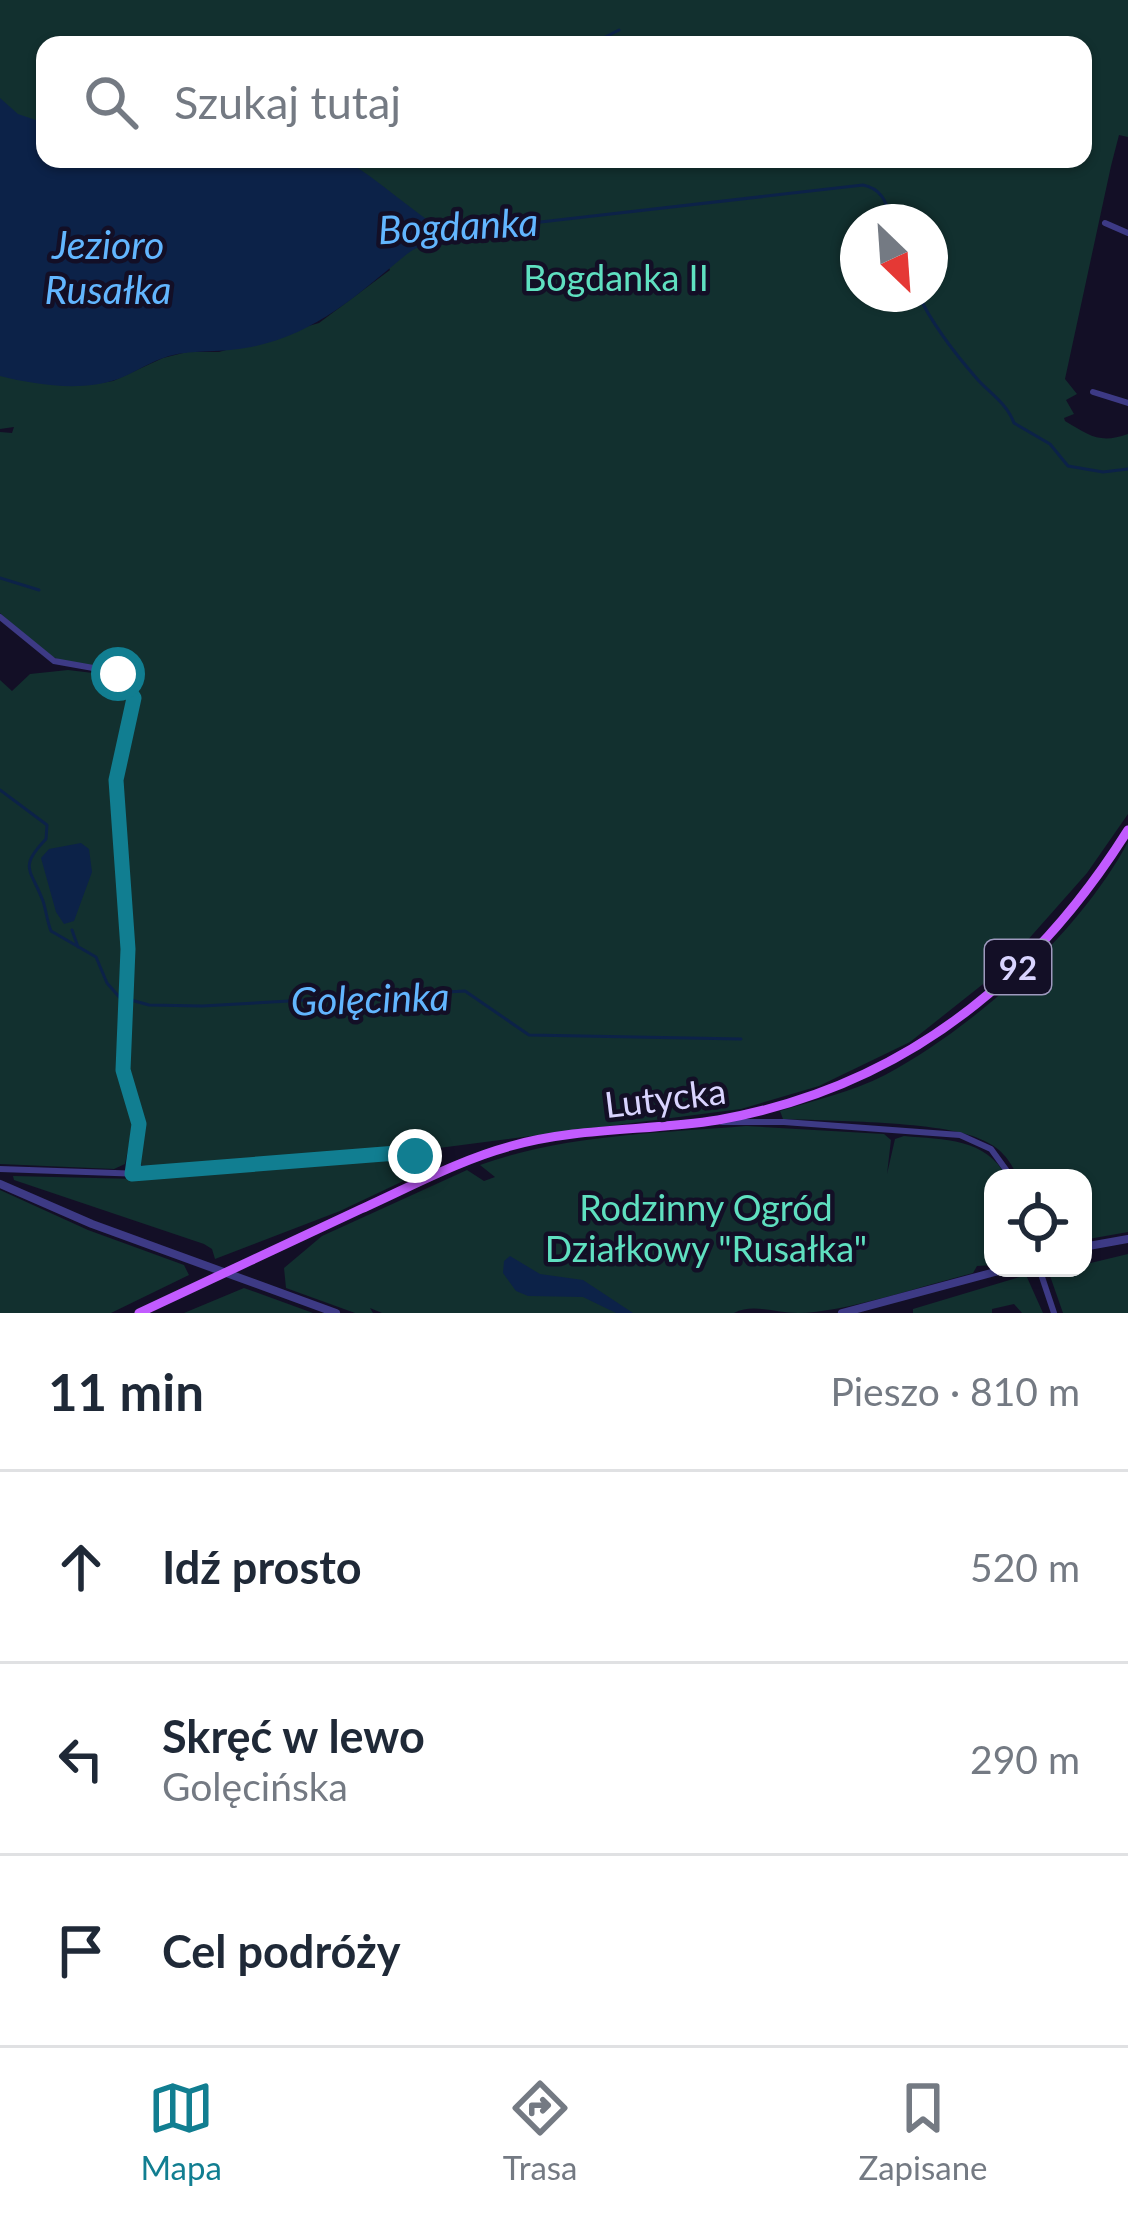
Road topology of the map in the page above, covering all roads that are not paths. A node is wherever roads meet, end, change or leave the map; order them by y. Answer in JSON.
{"nodes":[{"id":1,"x":1105,"y":223,"type":"dead end"},
{"id":2,"x":1128,"y":232,"type":"edge"},
{"id":3,"x":1094,"y":392,"type":"dead end"},
{"id":4,"x":1128,"y":403,"type":"edge"},
{"id":5,"x":0,"y":616,"type":"edge"},
{"id":6,"x":1128,"y":830,"type":"edge"},
{"id":7,"x":775,"y":1107,"type":"junction"},
{"id":8,"x":784,"y":1122,"type":"junction"},
{"id":9,"x":692,"y":1124,"type":"junction"},
{"id":10,"x":0,"y":1169,"type":"edge"},
{"id":11,"x":1005,"y":1169,"type":"edge"},
{"id":12,"x":132,"y":1174,"type":"junction"},
{"id":13,"x":430,"y":1178,"type":"junction"},
{"id":14,"x":0,"y":1184,"type":"edge"},
{"id":15,"x":1128,"y":1239,"type":"edge"},
{"id":16,"x":1092,"y":1245,"type":"edge"},
{"id":17,"x":984,"y":1275,"type":"edge"},
{"id":18,"x":1042,"y":1277,"type":"edge"},
{"id":19,"x":139,"y":1313,"type":"edge"},
{"id":20,"x":337,"y":1313,"type":"edge"},
{"id":21,"x":842,"y":1313,"type":"edge"},
{"id":22,"x":1054,"y":1313,"type":"edge"}],
"edges":[{"from":1,"to":2,"type":"street"},
{"from":3,"to":4,"type":"street"},
{"from":5,"to":12,"type":"street"},
{"from":6,"to":7,"type":"main road","name":"Lutycka","number":"92"},
{"from":7,"to":8,"type":"street"},
{"from":7,"to":9,"type":"main road","name":"Lutycka","number":"92"},
{"from":8,"to":9,"type":"street"},
{"from":8,"to":11,"type":"street"},
{"from":9,"to":13,"type":"main road","name":"Lutycka","number":"92"},
{"from":10,"to":12,"type":"street"},
{"from":12,"to":13,"type":"street"},
{"from":13,"to":19,"type":"main road","name":"Lutycka","number":"92"},
{"from":14,"to":20,"type":"street"},
{"from":15,"to":16,"type":"street"},
{"from":17,"to":21,"type":"street"},
{"from":18,"to":22,"type":"street"}]}
